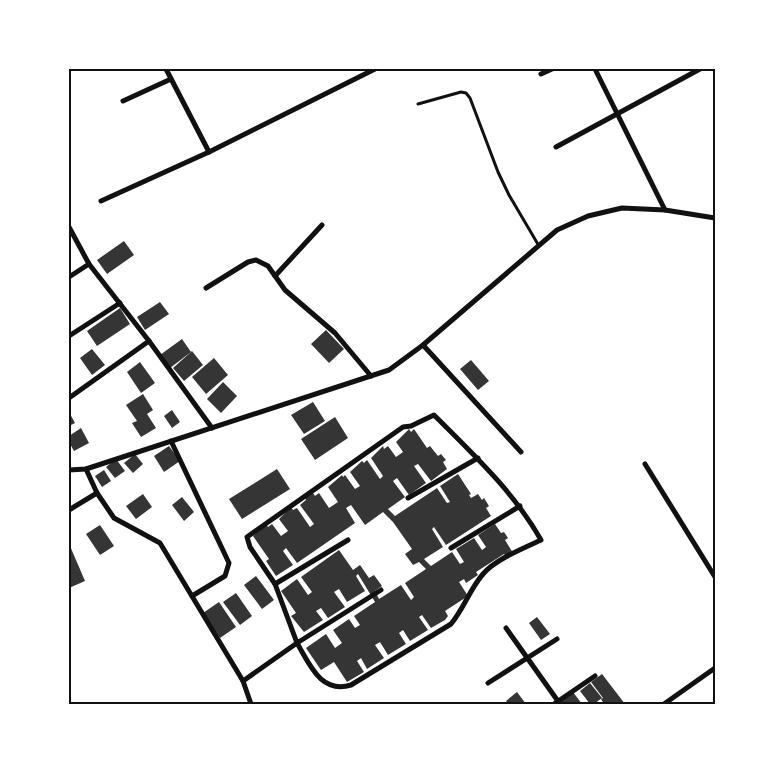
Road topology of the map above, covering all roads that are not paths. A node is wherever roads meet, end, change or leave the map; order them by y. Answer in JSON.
{"nodes":[{"id":1,"x":375,"y":69,"type":"edge"},
{"id":2,"x":552,"y":69,"type":"edge"},
{"id":3,"x":595,"y":69,"type":"edge"},
{"id":4,"x":700,"y":69,"type":"edge"},
{"id":5,"x":168,"y":70,"type":"edge"},
{"id":6,"x":541,"y":74,"type":"dead end"},
{"id":7,"x":171,"y":78,"type":"junction"},
{"id":8,"x":123,"y":101,"type":"dead end"},
{"id":9,"x":418,"y":104,"type":"dead end"},
{"id":10,"x":618,"y":114,"type":"junction"},
{"id":11,"x":556,"y":147,"type":"dead end"},
{"id":12,"x":209,"y":152,"type":"junction"},
{"id":13,"x":101,"y":201,"type":"dead end"},
{"id":14,"x":665,"y":210,"type":"junction"},
{"id":15,"x":715,"y":218,"type":"edge"},
{"id":16,"x":322,"y":224,"type":"dead end"},
{"id":17,"x":69,"y":227,"type":"edge"},
{"id":18,"x":539,"y":246,"type":"junction"},
{"id":19,"x":89,"y":264,"type":"junction"},
{"id":20,"x":275,"y":276,"type":"junction"},
{"id":21,"x":69,"y":277,"type":"edge"},
{"id":22,"x":206,"y":288,"type":"dead end"},
{"id":23,"x":120,"y":303,"type":"junction"},
{"id":24,"x":69,"y":336,"type":"edge"},
{"id":25,"x":149,"y":341,"type":"junction"},
{"id":26,"x":423,"y":345,"type":"junction"},
{"id":27,"x":371,"y":376,"type":"junction"},
{"id":28,"x":69,"y":398,"type":"edge"},
{"id":29,"x":212,"y":428,"type":"junction"},
{"id":30,"x":171,"y":441,"type":"junction"},
{"id":31,"x":521,"y":452,"type":"dead end"},
{"id":32,"x":478,"y":458,"type":"junction"},
{"id":33,"x":645,"y":464,"type":"dead end"},
{"id":34,"x":86,"y":469,"type":"junction"},
{"id":35,"x":69,"y":470,"type":"edge"},
{"id":36,"x":97,"y":493,"type":"junction"},
{"id":37,"x":408,"y":498,"type":"dead end"},
{"id":38,"x":520,"y":506,"type":"junction"},
{"id":39,"x":69,"y":510,"type":"edge"},
{"id":40,"x":348,"y":540,"type":"dead end"},
{"id":41,"x":451,"y":548,"type":"dead end"},
{"id":42,"x":715,"y":577,"type":"edge"},
{"id":43,"x":275,"y":584,"type":"junction"},
{"id":44,"x":381,"y":590,"type":"dead end"},
{"id":45,"x":192,"y":596,"type":"junction"},
{"id":46,"x":506,"y":628,"type":"dead end"},
{"id":47,"x":556,"y":639,"type":"dead end"},
{"id":48,"x":297,"y":643,"type":"junction"},
{"id":49,"x":528,"y":657,"type":"junction"},
{"id":50,"x":715,"y":668,"type":"edge"},
{"id":51,"x":596,"y":676,"type":"dead end"},
{"id":52,"x":243,"y":681,"type":"junction"},
{"id":53,"x":488,"y":683,"type":"dead end"},
{"id":54,"x":557,"y":703,"type":"edge"},
{"id":55,"x":251,"y":704,"type":"edge"},
{"id":56,"x":664,"y":704,"type":"edge"}],
"edges":[{"from":1,"to":12,"type":"street"},
{"from":2,"to":6,"type":"street"},
{"from":3,"to":10,"type":"street"},
{"from":4,"to":10,"type":"street"},
{"from":5,"to":7,"type":"street"},
{"from":7,"to":8,"type":"street"},
{"from":7,"to":12,"type":"street"},
{"from":9,"to":18,"type":"lane"},
{"from":10,"to":11,"type":"street"},
{"from":10,"to":14,"type":"street"},
{"from":12,"to":13,"type":"street"},
{"from":14,"to":15,"type":"street"},
{"from":14,"to":18,"type":"street"},
{"from":16,"to":20,"type":"street"},
{"from":17,"to":19,"type":"street"},
{"from":18,"to":26,"type":"street"},
{"from":19,"to":21,"type":"street"},
{"from":19,"to":23,"type":"street"},
{"from":20,"to":22,"type":"street"},
{"from":20,"to":27,"type":"street"},
{"from":23,"to":24,"type":"street"},
{"from":23,"to":25,"type":"street"},
{"from":25,"to":28,"type":"street"},
{"from":25,"to":29,"type":"street"},
{"from":26,"to":27,"type":"street"},
{"from":26,"to":31,"type":"street"},
{"from":27,"to":29,"type":"street"},
{"from":29,"to":30,"type":"street"},
{"from":30,"to":34,"type":"street"},
{"from":30,"to":45,"type":"street"},
{"from":32,"to":37,"type":"street"},
{"from":32,"to":38,"type":"street"},
{"from":32,"to":43,"type":"street"},
{"from":33,"to":42,"type":"street"},
{"from":34,"to":35,"type":"street"},
{"from":34,"to":36,"type":"street"},
{"from":36,"to":39,"type":"street"},
{"from":36,"to":45,"type":"street"},
{"from":38,"to":41,"type":"street"},
{"from":38,"to":48,"type":"street"},
{"from":40,"to":43,"type":"street"},
{"from":43,"to":48,"type":"street"},
{"from":44,"to":48,"type":"street"},
{"from":45,"to":52,"type":"street"},
{"from":46,"to":49,"type":"street"},
{"from":47,"to":49,"type":"street"},
{"from":48,"to":52,"type":"street"},
{"from":49,"to":53,"type":"street"},
{"from":49,"to":54,"type":"street"},
{"from":50,"to":56,"type":"street"},
{"from":51,"to":54,"type":"street"},
{"from":52,"to":55,"type":"street"}]}
